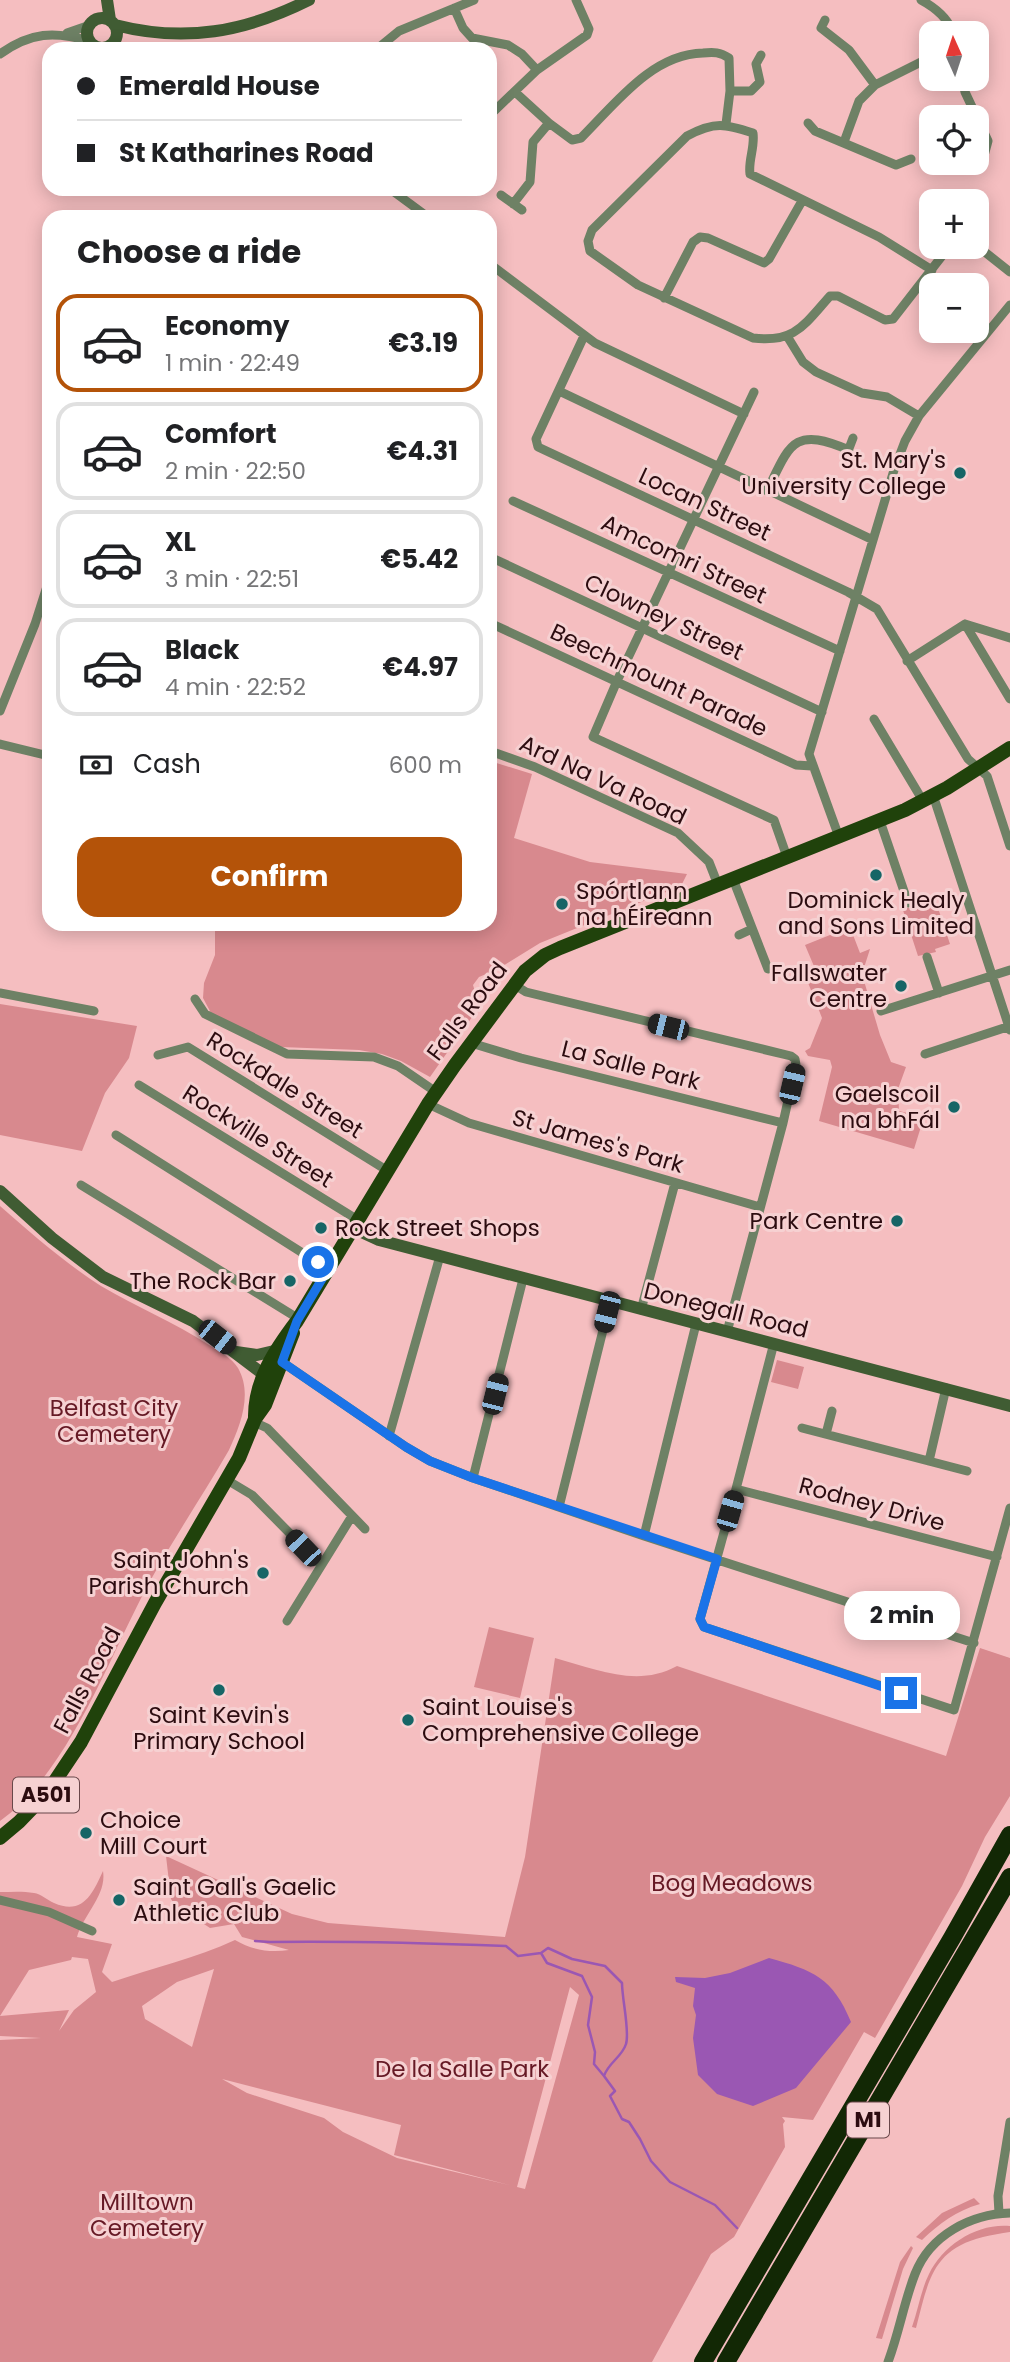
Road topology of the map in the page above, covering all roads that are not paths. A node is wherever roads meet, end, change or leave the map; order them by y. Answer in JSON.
{"nodes":[{"id":1,"x":101,"y":0,"type":"edge"},
{"id":2,"x":107,"y":0,"type":"edge"},
{"id":3,"x":309,"y":0,"type":"edge"},
{"id":4,"x":474,"y":0,"type":"edge"},
{"id":5,"x":576,"y":0,"type":"edge"},
{"id":6,"x":921,"y":0,"type":"edge"},
{"id":7,"x":454,"y":8,"type":"junction"},
{"id":8,"x":825,"y":20,"type":"dead end"},
{"id":9,"x":946,"y":21,"type":"edge"},
{"id":10,"x":103,"y":22,"type":"junction"},
{"id":11,"x":146,"y":33,"type":"junction"},
{"id":12,"x":65,"y":34,"type":"junction"},
{"id":13,"x":90,"y":41,"type":"joint"},
{"id":14,"x":115,"y":41,"type":"joint"},
{"id":15,"x":385,"y":42,"type":"edge"},
{"id":16,"x":490,"y":42,"type":"edge"},
{"id":17,"x":497,"y":44,"type":"edge"},
{"id":18,"x":0,"y":54,"type":"edge"},
{"id":19,"x":761,"y":55,"type":"dead end"},
{"id":20,"x":919,"y":63,"type":"edge"},
{"id":21,"x":537,"y":70,"type":"junction"},
{"id":22,"x":875,"y":85,"type":"junction"},
{"id":23,"x":730,"y":91,"type":"junction"},
{"id":24,"x":515,"y":92,"type":"junction"},
{"id":25,"x":497,"y":109,"type":"edge"},
{"id":26,"x":549,"y":123,"type":"junction"},
{"id":27,"x":808,"y":123,"type":"dead end"},
{"id":28,"x":726,"y":124,"type":"junction"},
{"id":29,"x":844,"y":142,"type":"junction"},
{"id":30,"x":911,"y":159,"type":"dead end"},
{"id":31,"x":501,"y":195,"type":"dead end"},
{"id":32,"x":400,"y":196,"type":"edge"},
{"id":33,"x":802,"y":201,"type":"junction"},
{"id":34,"x":513,"y":204,"type":"junction"},
{"id":35,"x":418,"y":210,"type":"edge"},
{"id":36,"x":522,"y":210,"type":"dead end"},
{"id":37,"x":989,"y":255,"type":"edge"},
{"id":38,"x":940,"y":259,"type":"edge"},
{"id":39,"x":497,"y":269,"type":"edge"},
{"id":40,"x":932,"y":270,"type":"junction"},
{"id":41,"x":1010,"y":272,"type":"edge"},
{"id":42,"x":664,"y":299,"type":"junction"},
{"id":43,"x":1010,"y":305,"type":"edge"},
{"id":44,"x":584,"y":335,"type":"junction"},
{"id":45,"x":787,"y":335,"type":"junction"},
{"id":46,"x":559,"y":391,"type":"junction"},
{"id":47,"x":754,"y":392,"type":"dead end"},
{"id":48,"x":744,"y":414,"type":"junction"},
{"id":49,"x":919,"y":416,"type":"junction"},
{"id":50,"x":853,"y":439,"type":"dead end"},
{"id":51,"x":719,"y":468,"type":"junction"},
{"id":52,"x":767,"y":491,"type":"junction"},
{"id":53,"x":513,"y":501,"type":"dead end"},
{"id":54,"x":694,"y":520,"type":"junction"},
{"id":55,"x":873,"y":540,"type":"junction"},
{"id":56,"x":497,"y":560,"type":"edge"},
{"id":57,"x":670,"y":573,"type":"junction"},
{"id":58,"x":856,"y":597,"type":"junction"},
{"id":59,"x":42,"y":602,"type":"edge"},
{"id":60,"x":965,"y":624,"type":"junction"},
{"id":61,"x":497,"y":626,"type":"edge"},
{"id":62,"x":642,"y":628,"type":"junction"},
{"id":63,"x":1010,"y":638,"type":"edge"},
{"id":64,"x":840,"y":651,"type":"junction"},
{"id":65,"x":907,"y":661,"type":"junction"},
{"id":66,"x":617,"y":681,"type":"junction"},
{"id":67,"x":1010,"y":699,"type":"edge"},
{"id":68,"x":0,"y":711,"type":"edge"},
{"id":69,"x":822,"y":712,"type":"junction"},
{"id":70,"x":874,"y":719,"type":"dead end"},
{"id":71,"x":0,"y":744,"type":"edge"},
{"id":72,"x":1010,"y":748,"type":"edge"},
{"id":73,"x":497,"y":753,"type":"edge"},
{"id":74,"x":42,"y":754,"type":"edge"},
{"id":75,"x":812,"y":766,"type":"junction"},
{"id":76,"x":979,"y":769,"type":"junction"},
{"id":77,"x":928,"y":798,"type":"junction"},
{"id":78,"x":880,"y":821,"type":"junction"},
{"id":79,"x":839,"y":837,"type":"junction"},
{"id":80,"x":1010,"y":846,"type":"edge"},
{"id":81,"x":787,"y":857,"type":"junction"},
{"id":82,"x":733,"y":879,"type":"junction"},
{"id":83,"x":718,"y":885,"type":"junction"},
{"id":84,"x":908,"y":902,"type":"dead end"},
{"id":85,"x":752,"y":929,"type":"junction"},
{"id":86,"x":738,"y":935,"type":"dead end"},
{"id":87,"x":927,"y":957,"type":"dead end"},
{"id":88,"x":768,"y":969,"type":"dead end"},
{"id":89,"x":1010,"y":970,"type":"edge"},
{"id":90,"x":992,"y":975,"type":"junction"},
{"id":91,"x":513,"y":984,"type":"junction"},
{"id":92,"x":0,"y":993,"type":"edge"},
{"id":93,"x":939,"y":993,"type":"junction"},
{"id":94,"x":195,"y":999,"type":"dead end"},
{"id":95,"x":94,"y":1012,"type":"dead end"},
{"id":96,"x":881,"y":1012,"type":"dead end"},
{"id":97,"x":1010,"y":1027,"type":"edge"},
{"id":98,"x":471,"y":1043,"type":"junction"},
{"id":99,"x":925,"y":1054,"type":"dead end"},
{"id":100,"x":158,"y":1055,"type":"dead end"},
{"id":101,"x":139,"y":1085,"type":"dead end"},
{"id":102,"x":432,"y":1098,"type":"junction"},
{"id":103,"x":783,"y":1123,"type":"junction"},
{"id":104,"x":116,"y":1135,"type":"dead end"},
{"id":105,"x":388,"y":1171,"type":"junction"},
{"id":106,"x":675,"y":1183,"type":"junction"},
{"id":107,"x":81,"y":1185,"type":"dead end"},
{"id":108,"x":0,"y":1191,"type":"edge"},
{"id":109,"x":760,"y":1207,"type":"junction"},
{"id":110,"x":356,"y":1224,"type":"junction"},
{"id":111,"x":440,"y":1256,"type":"junction"},
{"id":112,"x":328,"y":1269,"type":"junction"},
{"id":113,"x":523,"y":1279,"type":"junction"},
{"id":114,"x":610,"y":1302,"type":"junction"},
{"id":115,"x":641,"y":1310,"type":"junction"},
{"id":116,"x":298,"y":1320,"type":"junction"},
{"id":117,"x":696,"y":1324,"type":"junction"},
{"id":118,"x":727,"y":1332,"type":"junction"},
{"id":119,"x":774,"y":1343,"type":"junction"},
{"id":120,"x":236,"y":1352,"type":"junction"},
{"id":121,"x":278,"y":1356,"type":"junction"},
{"id":122,"x":269,"y":1376,"type":"junction"},
{"id":123,"x":946,"y":1388,"type":"junction"},
{"id":124,"x":1010,"y":1406,"type":"edge"},
{"id":125,"x":832,"y":1410,"type":"dead end"},
{"id":126,"x":255,"y":1421,"type":"junction"},
{"id":127,"x":802,"y":1428,"type":"dead end"},
{"id":128,"x":826,"y":1434,"type":"junction"},
{"id":129,"x":389,"y":1436,"type":"junction"},
{"id":130,"x":929,"y":1461,"type":"junction"},
{"id":131,"x":967,"y":1471,"type":"dead end"},
{"id":132,"x":473,"y":1478,"type":"junction"},
{"id":133,"x":227,"y":1480,"type":"junction"},
{"id":134,"x":736,"y":1489,"type":"junction"},
{"id":135,"x":559,"y":1507,"type":"junction"},
{"id":136,"x":1010,"y":1508,"type":"edge"},
{"id":137,"x":352,"y":1517,"type":"junction"},
{"id":138,"x":365,"y":1530,"type":"dead end"},
{"id":139,"x":644,"y":1536,"type":"junction"},
{"id":140,"x":997,"y":1557,"type":"junction"},
{"id":141,"x":717,"y":1559,"type":"junction"},
{"id":142,"x":321,"y":1565,"type":"junction"},
{"id":143,"x":287,"y":1621,"type":"dead end"},
{"id":144,"x":974,"y":1643,"type":"junction"},
{"id":145,"x":1010,"y":1835,"type":"edge"},
{"id":146,"x":0,"y":1838,"type":"edge"},
{"id":147,"x":1010,"y":1877,"type":"edge"},
{"id":148,"x":0,"y":1900,"type":"edge"},
{"id":149,"x":92,"y":1931,"type":"dead end"},
{"id":150,"x":1010,"y":2122,"type":"edge"},
{"id":151,"x":999,"y":2213,"type":"junction"},
{"id":152,"x":1010,"y":2213,"type":"edge"},
{"id":153,"x":703,"y":2362,"type":"edge"},
{"id":154,"x":726,"y":2362,"type":"edge"},
{"id":155,"x":888,"y":2362,"type":"edge"}],
"edges":[{"from":1,"to":10,"type":"street"},
{"from":2,"to":10,"type":"street"},
{"from":3,"to":11,"type":"street"},
{"from":4,"to":7,"type":"street"},
{"from":5,"to":21,"type":"street"},
{"from":6,"to":9,"type":"street"},
{"from":7,"to":15,"type":"street"},
{"from":7,"to":16,"type":"street"},
{"from":8,"to":22,"type":"street"},
{"from":10,"to":11,"type":"street"},
{"from":10,"to":12,"type":"street"},
{"from":10,"to":13,"type":"street"},
{"from":10,"to":14,"type":"street"},
{"from":11,"to":14,"type":"street"},
{"from":12,"to":13,"type":"street"},
{"from":12,"to":18,"type":"street"},
{"from":17,"to":21,"type":"street"},
{"from":19,"to":23,"type":"street"},
{"from":20,"to":22,"type":"street"},
{"from":21,"to":24,"type":"street"},
{"from":22,"to":29,"type":"street"},
{"from":23,"to":26,"type":"street"},
{"from":23,"to":28,"type":"street"},
{"from":24,"to":25,"type":"street"},
{"from":24,"to":26,"type":"street"},
{"from":26,"to":34,"type":"street"},
{"from":27,"to":29,"type":"street"},
{"from":28,"to":33,"type":"street"},
{"from":28,"to":42,"type":"street"},
{"from":29,"to":30,"type":"street"},
{"from":31,"to":34,"type":"street"},
{"from":32,"to":35,"type":"street"},
{"from":33,"to":40,"type":"street"},
{"from":33,"to":42,"type":"street"},
{"from":34,"to":36,"type":"street"},
{"from":37,"to":41,"type":"street"},
{"from":38,"to":40,"type":"street"},
{"from":39,"to":44,"type":"street"},
{"from":40,"to":45,"type":"street"},
{"from":42,"to":45,"type":"street"},
{"from":43,"to":49,"type":"street"},
{"from":44,"to":46,"type":"street"},
{"from":44,"to":48,"type":"street"},
{"from":45,"to":49,"type":"street"},
{"from":46,"to":51,"type":"street"},
{"from":46,"to":54,"type":"street","name":"Locan Street"},
{"from":47,"to":48,"type":"street"},
{"from":48,"to":51,"type":"street"},
{"from":49,"to":55,"type":"street"},
{"from":50,"to":52,"type":"street"},
{"from":51,"to":52,"type":"street"},
{"from":51,"to":54,"type":"street"},
{"from":52,"to":55,"type":"street"},
{"from":53,"to":57,"type":"street","name":"Amcomri Street"},
{"from":54,"to":57,"type":"street"},
{"from":54,"to":58,"type":"street","name":"Locan Street"},
{"from":55,"to":58,"type":"street"},
{"from":56,"to":62,"type":"street","name":"Clowney Street"},
{"from":57,"to":62,"type":"street"},
{"from":57,"to":64,"type":"street","name":"Amcomri Street"},
{"from":58,"to":64,"type":"street"},
{"from":58,"to":65,"type":"street","name":"Locan Street"},
{"from":59,"to":68,"type":"street"},
{"from":60,"to":63,"type":"street"},
{"from":60,"to":65,"type":"street"},
{"from":60,"to":67,"type":"street"},
{"from":61,"to":66,"type":"street","name":"Beechmount Parade"},
{"from":62,"to":66,"type":"street"},
{"from":62,"to":69,"type":"street","name":"Clowney Street"},
{"from":64,"to":69,"type":"street"},
{"from":65,"to":76,"type":"street","name":"Locan Street"},
{"from":66,"to":75,"type":"street","name":"Beechmount Parade"},
{"from":66,"to":81,"type":"street"},
{"from":69,"to":75,"type":"street"},
{"from":70,"to":77,"type":"street"},
{"from":71,"to":74,"type":"street"},
{"from":72,"to":76,"type":"main road","name":"Falls Road","number":"A501"},
{"from":73,"to":83,"type":"street","name":"Ard Na Va Road"},
{"from":75,"to":79,"type":"street"},
{"from":76,"to":77,"type":"main road","name":"Falls Road","number":"A501"},
{"from":76,"to":80,"type":"street","name":"Locan Street"},
{"from":77,"to":78,"type":"main road","name":"Falls Road","number":"A501"},
{"from":77,"to":90,"type":"street"},
{"from":78,"to":79,"type":"main road","name":"Falls Road","number":"A501"},
{"from":78,"to":84,"type":"street"},
{"from":79,"to":81,"type":"main road","name":"Falls Road","number":"A501"},
{"from":81,"to":82,"type":"main road","name":"Falls Road","number":"A501"},
{"from":82,"to":83,"type":"main road","name":"Falls Road","number":"A501"},
{"from":82,"to":85,"type":"street"},
{"from":83,"to":91,"type":"main road","name":"Falls Road","number":"A501"},
{"from":85,"to":86,"type":"street"},
{"from":85,"to":88,"type":"street"},
{"from":87,"to":93,"type":"street"},
{"from":89,"to":90,"type":"street"},
{"from":90,"to":93,"type":"street"},
{"from":90,"to":97,"type":"street"},
{"from":91,"to":98,"type":"main road","name":"Falls Road","number":"A501"},
{"from":91,"to":103,"type":"street"},
{"from":92,"to":95,"type":"street"},
{"from":93,"to":96,"type":"street"},
{"from":94,"to":102,"type":"street","name":"St James's Park"},
{"from":97,"to":99,"type":"street"},
{"from":98,"to":102,"type":"main road","name":"Falls Road","number":"A501"},
{"from":98,"to":103,"type":"street","name":"La Salle Park"},
{"from":100,"to":105,"type":"street","name":"Rockdale Street"},
{"from":101,"to":110,"type":"street","name":"Rockville Street"},
{"from":102,"to":105,"type":"main road","name":"Falls Road","number":"A501"},
{"from":102,"to":106,"type":"street","name":"St James's Park"},
{"from":103,"to":109,"type":"street"},
{"from":104,"to":112,"type":"street"},
{"from":105,"to":110,"type":"main road","name":"Falls Road","number":"A501"},
{"from":106,"to":109,"type":"street","name":"St James's Park"},
{"from":106,"to":115,"type":"street"},
{"from":107,"to":116,"type":"street"},
{"from":108,"to":120,"type":"street"},
{"from":109,"to":118,"type":"street"},
{"from":110,"to":111,"type":"street","name":"Donegall Road"},
{"from":110,"to":112,"type":"main road","name":"Falls Road","number":"A501"},
{"from":111,"to":113,"type":"street","name":"Donegall Road"},
{"from":111,"to":129,"type":"street"},
{"from":112,"to":116,"type":"main road","name":"Falls Road","number":"A501"},
{"from":113,"to":114,"type":"street","name":"Donegall Road"},
{"from":113,"to":132,"type":"street"},
{"from":114,"to":115,"type":"street","name":"Donegall Road"},
{"from":114,"to":135,"type":"street"},
{"from":115,"to":117,"type":"street","name":"Donegall Road"},
{"from":116,"to":121,"type":"main road","name":"Falls Road","number":"A501"},
{"from":117,"to":118,"type":"street","name":"Donegall Road"},
{"from":117,"to":139,"type":"street"},
{"from":118,"to":119,"type":"street","name":"Donegall Road"},
{"from":119,"to":123,"type":"street","name":"Donegall Road"},
{"from":119,"to":134,"type":"street"},
{"from":120,"to":121,"type":"street"},
{"from":120,"to":122,"type":"street"},
{"from":121,"to":122,"type":"main road","name":"Falls Road","number":"A501"},
{"from":121,"to":129,"type":"street"},
{"from":122,"to":126,"type":"main road","name":"Falls Road","number":"A501"},
{"from":123,"to":124,"type":"street","name":"Donegall Road"},
{"from":123,"to":130,"type":"street"},
{"from":125,"to":128,"type":"street"},
{"from":126,"to":133,"type":"main road","name":"Falls Road","number":"A501"},
{"from":126,"to":137,"type":"street"},
{"from":127,"to":128,"type":"street"},
{"from":128,"to":130,"type":"street"},
{"from":129,"to":132,"type":"street"},
{"from":130,"to":131,"type":"street"},
{"from":132,"to":135,"type":"street"},
{"from":133,"to":142,"type":"street"},
{"from":133,"to":146,"type":"main road","name":"Falls Road","number":"A501"},
{"from":134,"to":140,"type":"street","name":"Rodney Drive"},
{"from":134,"to":141,"type":"street"},
{"from":135,"to":139,"type":"street"},
{"from":136,"to":140,"type":"street"},
{"from":137,"to":138,"type":"street"},
{"from":137,"to":142,"type":"street"},
{"from":139,"to":141,"type":"street"},
{"from":140,"to":144,"type":"street"},
{"from":141,"to":144,"type":"street"},
{"from":141,"to":144,"type":"street"},
{"from":142,"to":143,"type":"street"},
{"from":145,"to":153,"type":"highway","number":"M1"},
{"from":147,"to":154,"type":"highway","number":"M1"},
{"from":148,"to":149,"type":"street"},
{"from":150,"to":151,"type":"street"},
{"from":151,"to":152,"type":"street"},
{"from":151,"to":155,"type":"street"}]}
